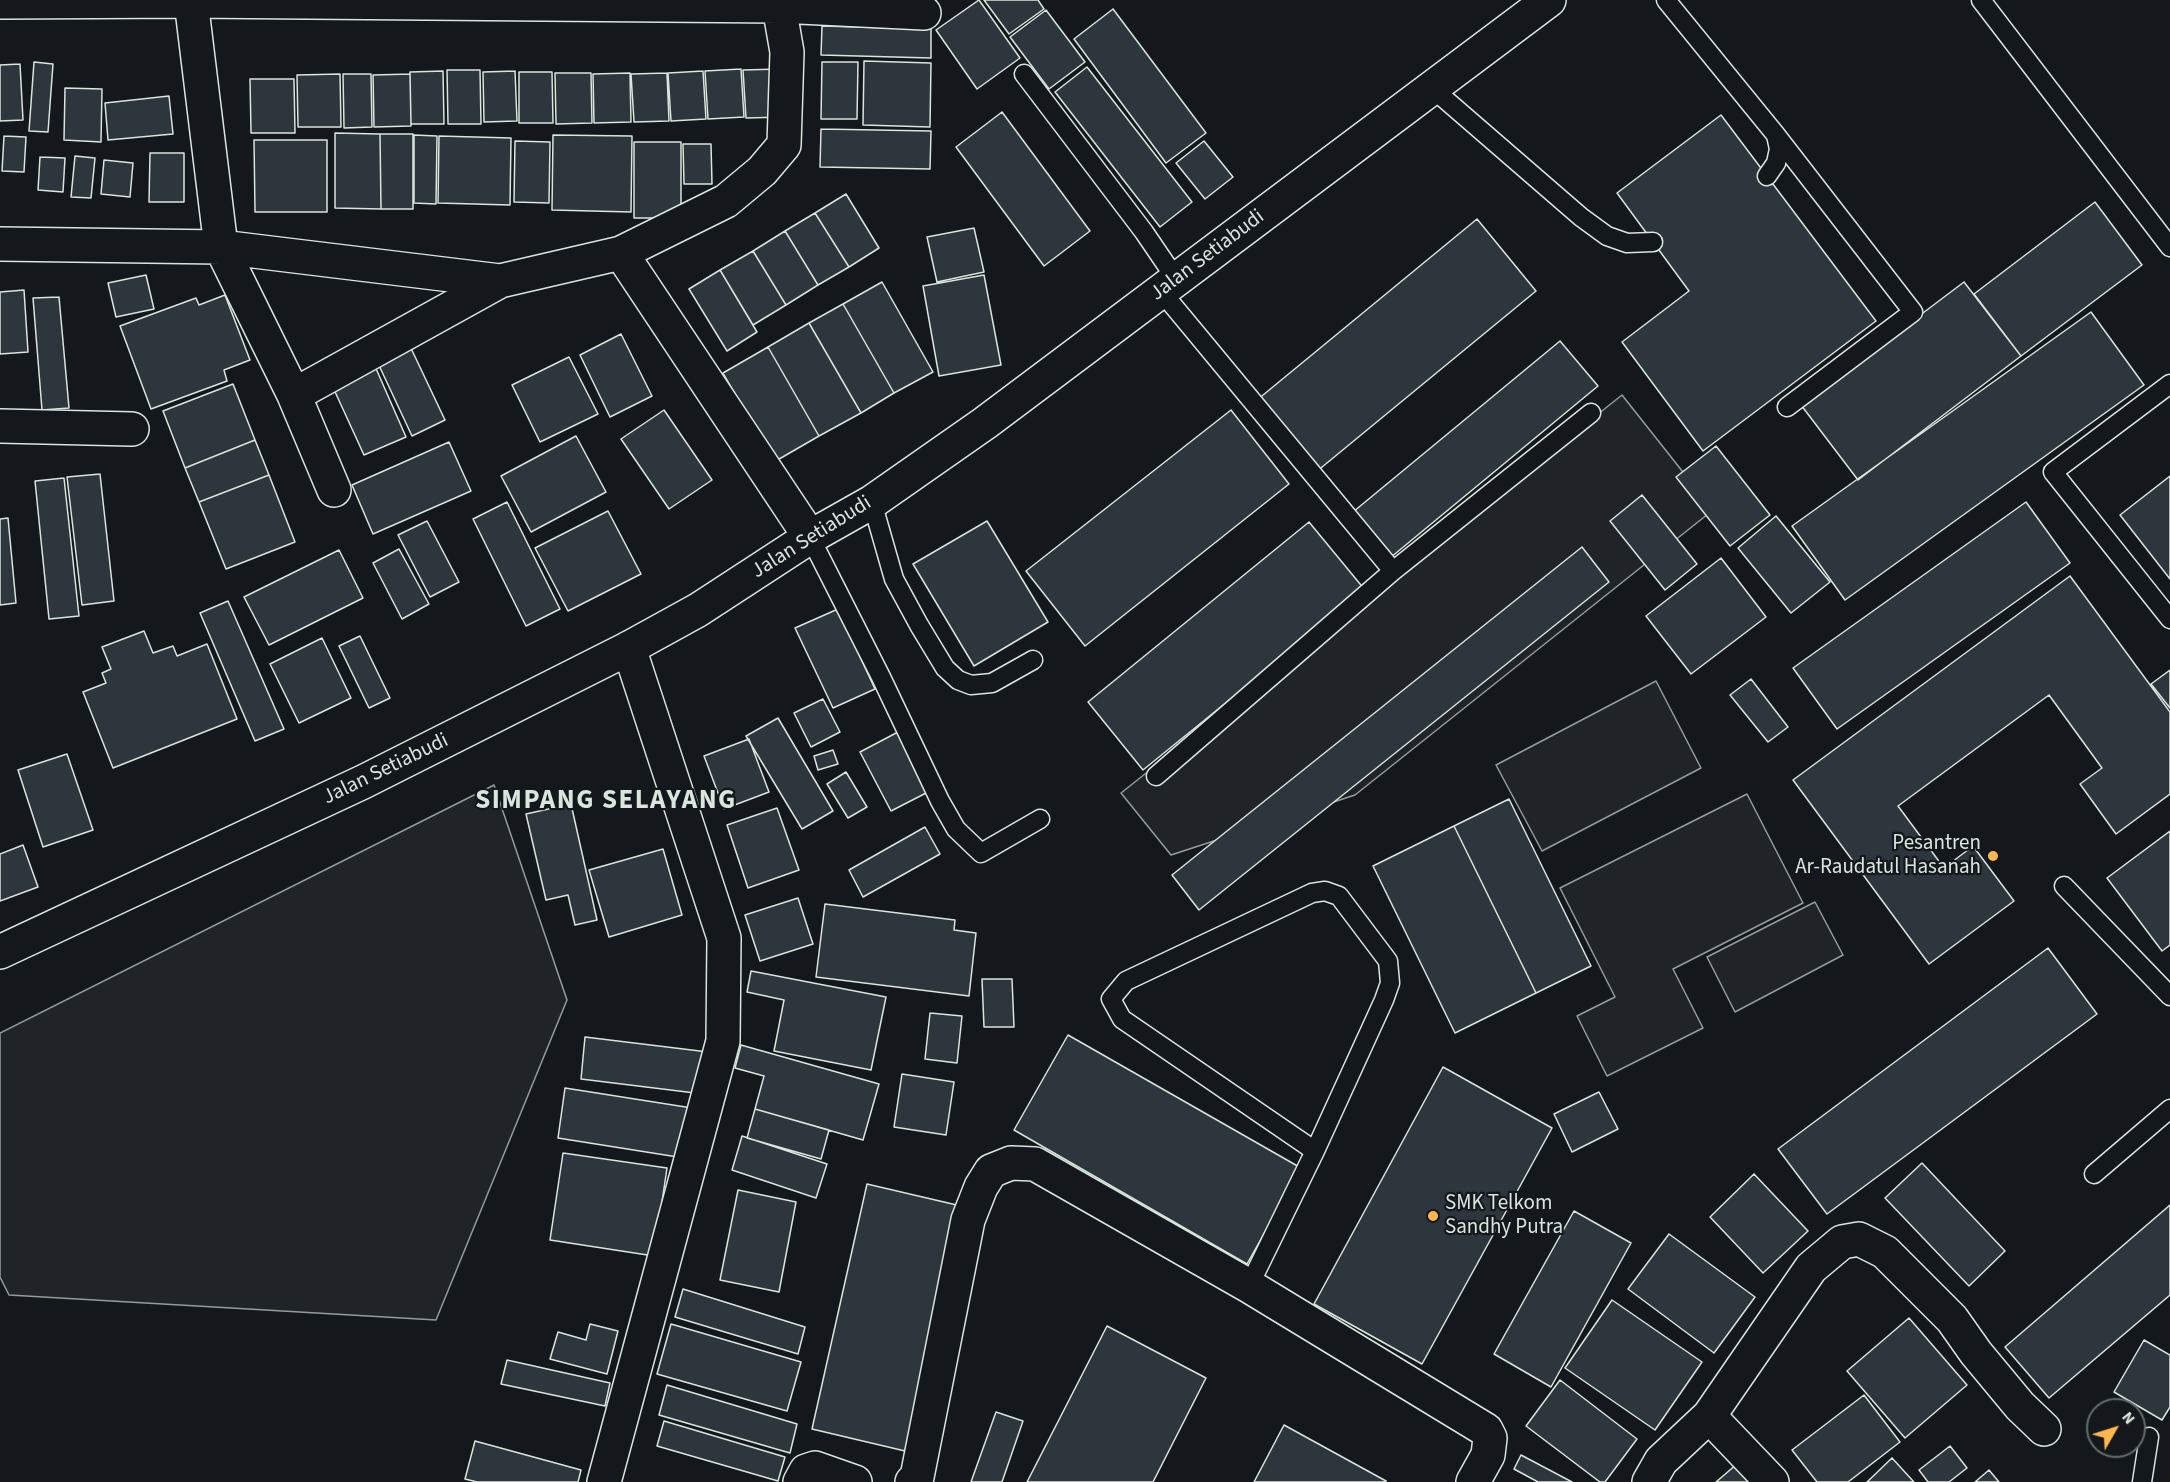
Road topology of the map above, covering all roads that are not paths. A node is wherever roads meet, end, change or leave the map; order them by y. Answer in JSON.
{"nodes":[{"id":1,"x":1550,"y":0,"type":"edge"},
{"id":2,"x":1666,"y":0,"type":"edge"},
{"id":3,"x":1981,"y":0,"type":"edge"},
{"id":4,"x":191,"y":1,"type":"edge"},
{"id":5,"x":0,"y":2,"type":"edge"},
{"id":6,"x":779,"y":6,"type":"junction"},
{"id":7,"x":924,"y":14,"type":"dead end"},
{"id":8,"x":1024,"y":74,"type":"dead end"},
{"id":9,"x":1432,"y":88,"type":"junction"},
{"id":10,"x":1776,"y":135,"type":"junction"},
{"id":11,"x":1767,"y":176,"type":"dead end"},
{"id":12,"x":1653,"y":242,"type":"dead end"},
{"id":13,"x":0,"y":244,"type":"edge"},
{"id":14,"x":221,"y":246,"type":"junction"},
{"id":15,"x":2170,"y":247,"type":"edge"},
{"id":16,"x":621,"y":253,"type":"junction"},
{"id":17,"x":500,"y":281,"type":"junction"},
{"id":18,"x":1168,"y":285,"type":"junction"},
{"id":19,"x":2167,"y":392,"type":"edge"},
{"id":20,"x":294,"y":395,"type":"junction"},
{"id":21,"x":1787,"y":407,"type":"dead end"},
{"id":22,"x":1591,"y":413,"type":"dead end"},
{"id":23,"x":0,"y":426,"type":"edge"},
{"id":24,"x":132,"y":429,"type":"dead end"},
{"id":25,"x":334,"y":490,"type":"dead end"},
{"id":26,"x":872,"y":502,"type":"junction"},
{"id":27,"x":810,"y":537,"type":"junction"},
{"id":28,"x":1393,"y":571,"type":"junction"},
{"id":29,"x":2170,"y":619,"type":"edge"},
{"id":30,"x":629,"y":648,"type":"junction"},
{"id":31,"x":1033,"y":660,"type":"dead end"},
{"id":32,"x":1156,"y":776,"type":"dead end"},
{"id":33,"x":1040,"y":819,"type":"dead end"},
{"id":34,"x":2064,"y":886,"type":"dead end"},
{"id":35,"x":0,"y":952,"type":"edge"},
{"id":36,"x":2170,"y":996,"type":"edge"},
{"id":37,"x":2170,"y":1109,"type":"edge"},
{"id":38,"x":1315,"y":1151,"type":"junction"},
{"id":39,"x":2094,"y":1174,"type":"dead end"},
{"id":40,"x":1249,"y":1286,"type":"junction"},
{"id":41,"x":1709,"y":1416,"type":"junction"},
{"id":42,"x":2044,"y":1429,"type":"dead end"},
{"id":43,"x":2149,"y":1437,"type":"dead end"},
{"id":44,"x":604,"y":1482,"type":"edge"},
{"id":45,"x":800,"y":1482,"type":"edge"},
{"id":46,"x":855,"y":1482,"type":"edge"},
{"id":47,"x":912,"y":1482,"type":"edge"},
{"id":48,"x":1473,"y":1482,"type":"edge"},
{"id":49,"x":1649,"y":1482,"type":"edge"},
{"id":50,"x":1772,"y":1482,"type":"edge"},
{"id":51,"x":2142,"y":1482,"type":"edge"}],
"edges":[{"from":1,"to":9,"type":"street","name":"Jalan Setiabudi"},
{"from":2,"to":10,"type":"lane"},
{"from":3,"to":15,"type":"lane"},
{"from":4,"to":5,"type":"street"},
{"from":4,"to":6,"type":"street"},
{"from":4,"to":14,"type":"street"},
{"from":6,"to":7,"type":"street"},
{"from":6,"to":16,"type":"street"},
{"from":8,"to":18,"type":"lane"},
{"from":9,"to":12,"type":"lane"},
{"from":9,"to":18,"type":"street","name":"Jalan Setiabudi"},
{"from":10,"to":11,"type":"lane"},
{"from":10,"to":21,"type":"lane"},
{"from":13,"to":14,"type":"street"},
{"from":14,"to":17,"type":"street"},
{"from":14,"to":20,"type":"street"},
{"from":16,"to":17,"type":"street"},
{"from":16,"to":27,"type":"street"},
{"from":17,"to":20,"type":"street"},
{"from":18,"to":26,"type":"street","name":"Jalan Setiabudi"},
{"from":18,"to":28,"type":"lane"},
{"from":19,"to":29,"type":"lane"},
{"from":20,"to":25,"type":"street"},
{"from":22,"to":28,"type":"lane"},
{"from":23,"to":24,"type":"street"},
{"from":26,"to":27,"type":"street","name":"Jalan Setiabudi"},
{"from":26,"to":31,"type":"lane"},
{"from":27,"to":30,"type":"street","name":"Jalan Setiabudi"},
{"from":27,"to":33,"type":"lane"},
{"from":28,"to":32,"type":"lane"},
{"from":30,"to":35,"type":"street","name":"Jalan Setiabudi"},
{"from":30,"to":44,"type":"street"},
{"from":34,"to":36,"type":"lane"},
{"from":37,"to":39,"type":"lane"},
{"from":38,"to":38,"type":"lane"},
{"from":38,"to":40,"type":"lane"},
{"from":40,"to":47,"type":"street"},
{"from":40,"to":48,"type":"street"},
{"from":41,"to":42,"type":"street"},
{"from":41,"to":49,"type":"street"},
{"from":41,"to":50,"type":"street"},
{"from":43,"to":51,"type":"lane"},
{"from":45,"to":46,"type":"street"}]}
